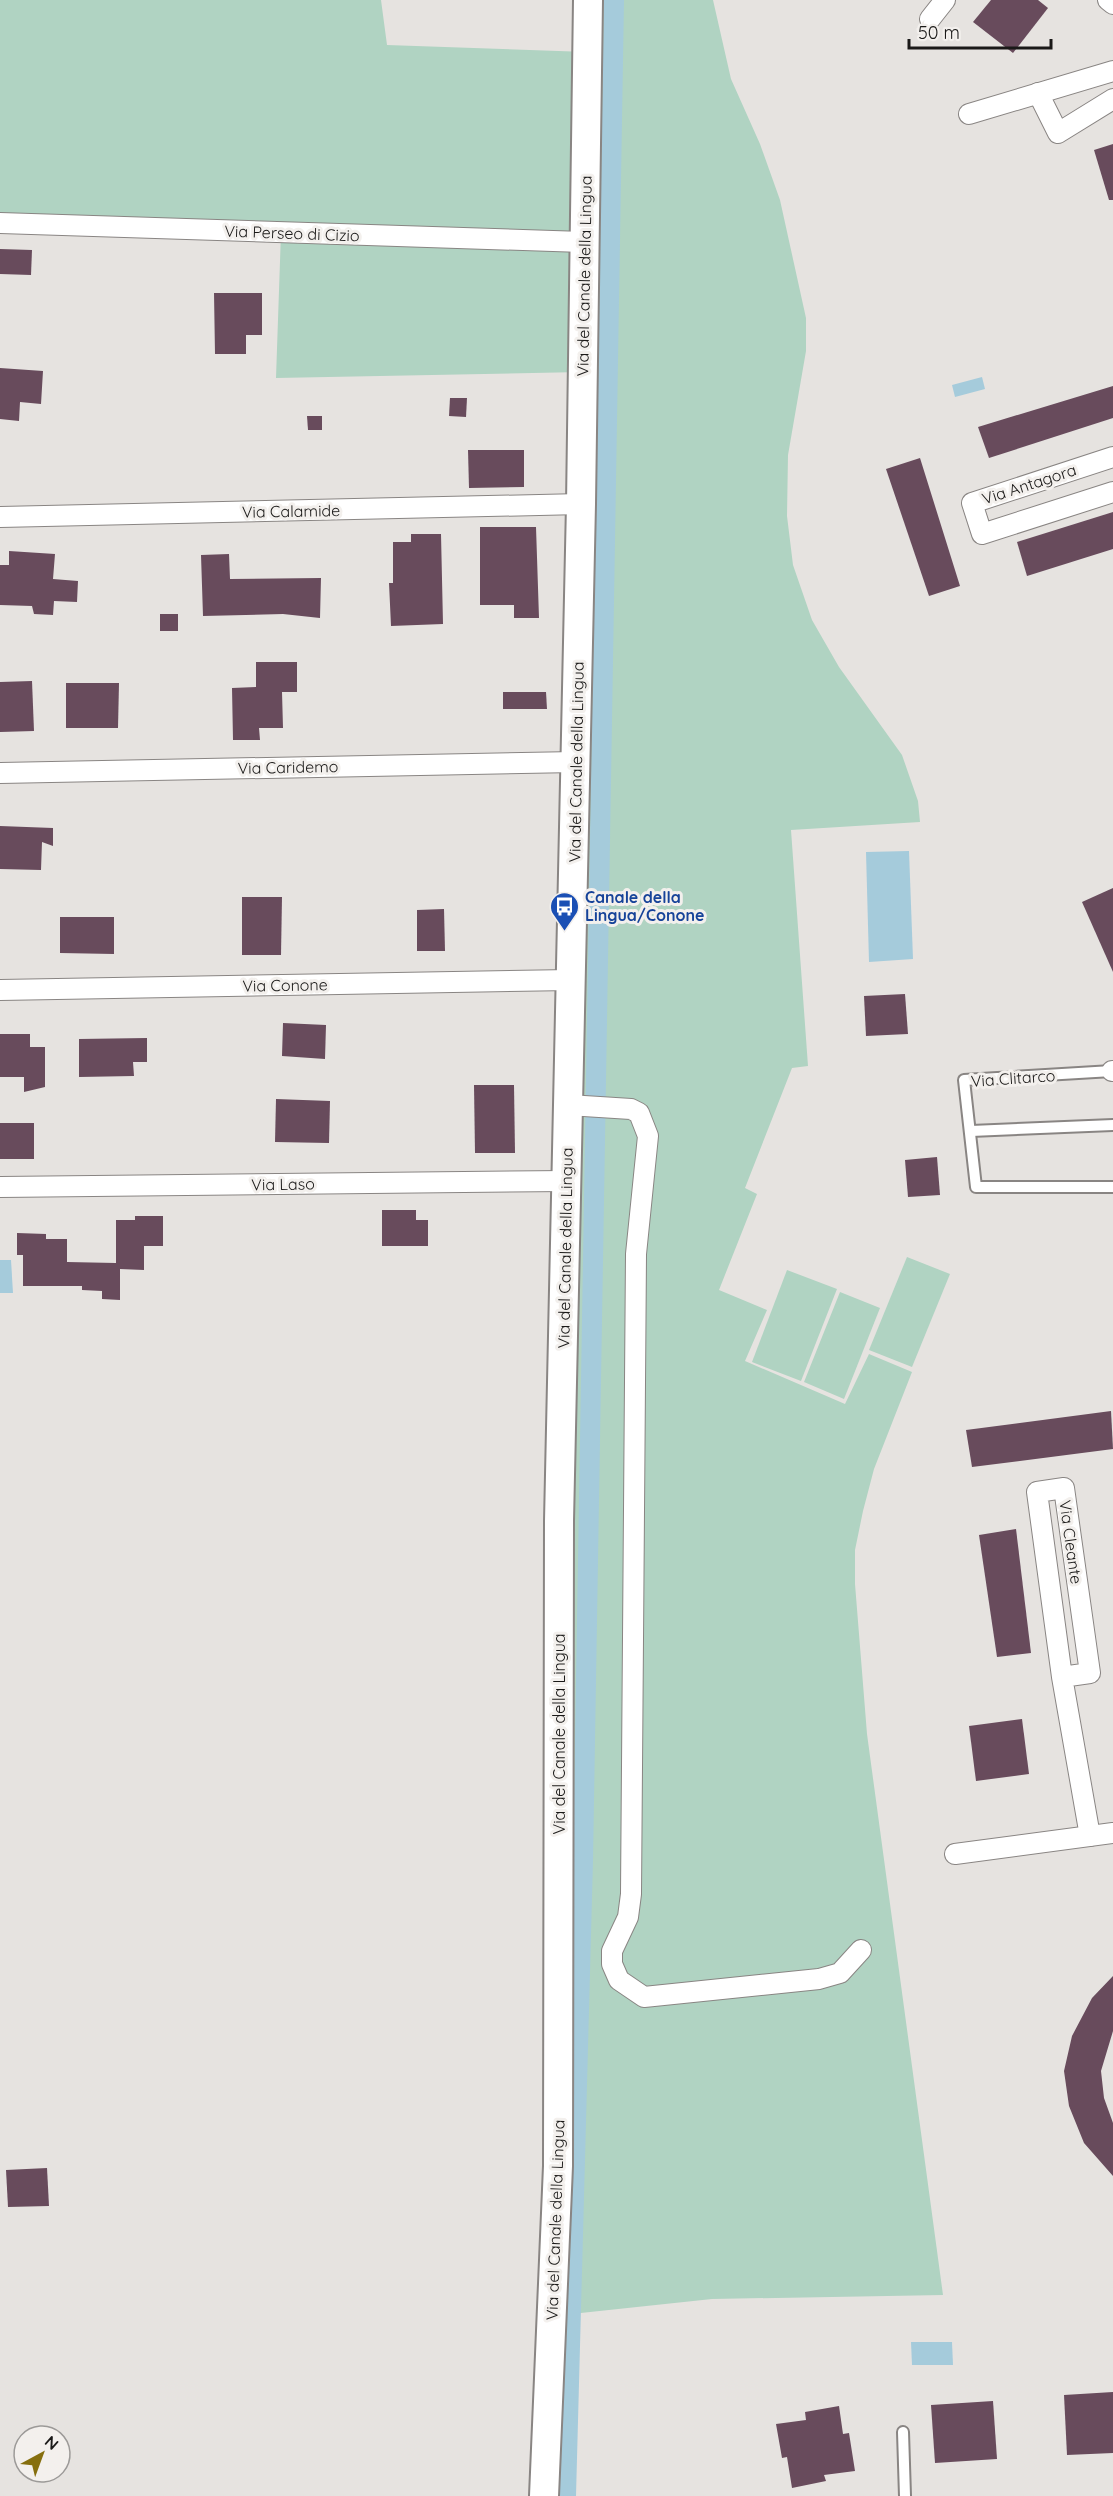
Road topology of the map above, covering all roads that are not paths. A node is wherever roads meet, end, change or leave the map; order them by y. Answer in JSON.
{"nodes":[{"id":1,"x":588,"y":0,"type":"edge"},
{"id":2,"x":945,"y":0,"type":"edge"},
{"id":3,"x":1108,"y":0,"type":"edge"},
{"id":4,"x":1113,"y":4,"type":"edge"},
{"id":5,"x":930,"y":19,"type":"dead end"},
{"id":6,"x":1113,"y":71,"type":"edge"},
{"id":7,"x":1038,"y":93,"type":"junction"},
{"id":8,"x":1113,"y":99,"type":"edge"},
{"id":9,"x":969,"y":114,"type":"dead end"},
{"id":10,"x":0,"y":223,"type":"edge"},
{"id":11,"x":584,"y":242,"type":"junction"},
{"id":12,"x":1113,"y":457,"type":"edge"},
{"id":13,"x":1113,"y":492,"type":"edge"},
{"id":14,"x":581,"y":504,"type":"junction"},
{"id":15,"x":0,"y":517,"type":"edge"},
{"id":16,"x":576,"y":762,"type":"junction"},
{"id":17,"x":0,"y":773,"type":"edge"},
{"id":18,"x":571,"y":980,"type":"junction"},
{"id":19,"x":0,"y":990,"type":"edge"},
{"id":20,"x":1113,"y":1071,"type":"edge"},
{"id":21,"x":1113,"y":1078,"type":"edge"},
{"id":22,"x":577,"y":1106,"type":"junction"},
{"id":23,"x":1113,"y":1125,"type":"edge"},
{"id":24,"x":971,"y":1131,"type":"junction"},
{"id":25,"x":567,"y":1181,"type":"junction"},
{"id":26,"x":0,"y":1187,"type":"edge"},
{"id":27,"x":1113,"y":1188,"type":"edge"},
{"id":28,"x":1062,"y":1677,"type":"junction"},
{"id":29,"x":1113,"y":1833,"type":"edge"},
{"id":30,"x":1090,"y":1836,"type":"junction"},
{"id":31,"x":955,"y":1854,"type":"dead end"},
{"id":32,"x":861,"y":1950,"type":"dead end"},
{"id":33,"x":903,"y":2432,"type":"dead end"},
{"id":34,"x":544,"y":2496,"type":"edge"},
{"id":35,"x":905,"y":2496,"type":"edge"}],
"edges":[{"from":1,"to":11,"type":"street","name":"Via del Canale della Lingua"},
{"from":2,"to":5,"type":"street"},
{"from":3,"to":4,"type":"street"},
{"from":6,"to":7,"type":"street"},
{"from":7,"to":8,"type":"street"},
{"from":7,"to":9,"type":"street"},
{"from":10,"to":11,"type":"street","name":"Via Perseo di Cizio"},
{"from":11,"to":14,"type":"street","name":"Via del Canale della Lingua"},
{"from":12,"to":13,"type":"street","name":"Via Antagora"},
{"from":14,"to":15,"type":"street","name":"Via Calamide"},
{"from":14,"to":16,"type":"street","name":"Via del Canale della Lingua"},
{"from":16,"to":17,"type":"street","name":"Via Caridemo"},
{"from":16,"to":18,"type":"street","name":"Via del Canale della Lingua"},
{"from":18,"to":19,"type":"street","name":"Via Conone"},
{"from":18,"to":22,"type":"street","name":"Via del Canale della Lingua"},
{"from":20,"to":21,"type":"lane","name":"Via Clitarco"},
{"from":20,"to":24,"type":"lane","name":"Via Clitarco"},
{"from":22,"to":25,"type":"street","name":"Via del Canale della Lingua"},
{"from":22,"to":32,"type":"street"},
{"from":23,"to":24,"type":"lane"},
{"from":24,"to":27,"type":"lane","name":"Via Clitarco"},
{"from":25,"to":26,"type":"street","name":"Via Laso"},
{"from":25,"to":34,"type":"street","name":"Via del Canale della Lingua"},
{"from":28,"to":28,"type":"street","name":"Via Cleante"},
{"from":28,"to":30,"type":"street","name":"Via Cleante"},
{"from":29,"to":30,"type":"street"},
{"from":30,"to":31,"type":"street"},
{"from":33,"to":35,"type":"lane"}]}
